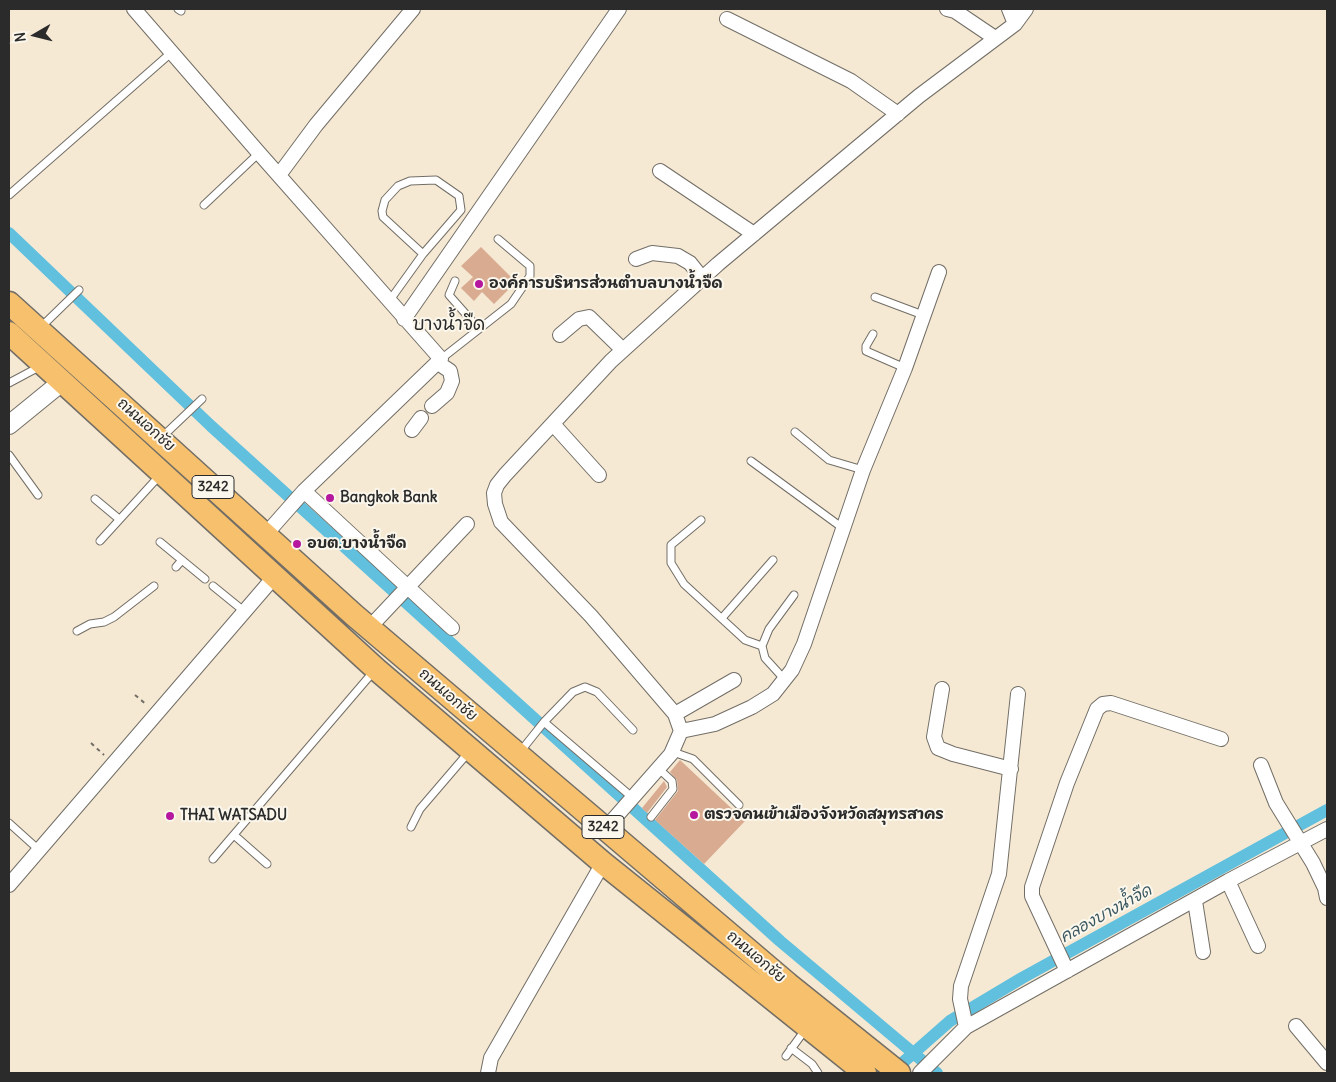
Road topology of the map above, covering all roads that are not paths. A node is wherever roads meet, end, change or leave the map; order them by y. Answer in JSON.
{"nodes":[{"id":1,"x":413,"y":9,"type":"edge"},
{"id":2,"x":619,"y":9,"type":"edge"},
{"id":3,"x":947,"y":9,"type":"edge"},
{"id":4,"x":1010,"y":9,"type":"edge"},
{"id":5,"x":1026,"y":9,"type":"edge"},
{"id":6,"x":139,"y":10,"type":"edge"},
{"id":7,"x":727,"y":19,"type":"dead end"},
{"id":8,"x":1014,"y":24,"type":"junction"},
{"id":9,"x":995,"y":38,"type":"junction"},
{"id":10,"x":173,"y":52,"type":"junction"},
{"id":11,"x":898,"y":114,"type":"junction"},
{"id":12,"x":258,"y":153,"type":"junction"},
{"id":13,"x":660,"y":171,"type":"dead end"},
{"id":14,"x":279,"y":175,"type":"junction"},
{"id":15,"x":9,"y":195,"type":"edge"},
{"id":16,"x":204,"y":205,"type":"dead end"},
{"id":17,"x":754,"y":234,"type":"junction"},
{"id":18,"x":498,"y":240,"type":"dead end"},
{"id":19,"x":424,"y":254,"type":"junction"},
{"id":20,"x":636,"y":259,"type":"dead end"},
{"id":21,"x":939,"y":272,"type":"dead end"},
{"id":22,"x":702,"y":278,"type":"junction"},
{"id":23,"x":455,"y":281,"type":"dead end"},
{"id":24,"x":79,"y":290,"type":"dead end"},
{"id":25,"x":875,"y":297,"type":"dead end"},
{"id":26,"x":390,"y":300,"type":"junction"},
{"id":27,"x":9,"y":303,"type":"edge"},
{"id":28,"x":923,"y":315,"type":"junction"},
{"id":29,"x":404,"y":319,"type":"junction"},
{"id":30,"x":478,"y":329,"type":"junction"},
{"id":31,"x":39,"y":330,"type":"junction"},
{"id":32,"x":9,"y":333,"type":"edge"},
{"id":33,"x":873,"y":334,"type":"dead end"},
{"id":34,"x":560,"y":335,"type":"dead end"},
{"id":35,"x":623,"y":350,"type":"junction"},
{"id":36,"x":440,"y":361,"type":"junction"},
{"id":37,"x":44,"y":364,"type":"junction"},
{"id":38,"x":905,"y":368,"type":"junction"},
{"id":39,"x":63,"y":381,"type":"junction"},
{"id":40,"x":9,"y":383,"type":"edge"},
{"id":41,"x":197,"y":404,"type":"dead end"},
{"id":42,"x":432,"y":406,"type":"dead end"},
{"id":43,"x":421,"y":418,"type":"dead end"},
{"id":44,"x":552,"y":424,"type":"junction"},
{"id":45,"x":9,"y":425,"type":"edge"},
{"id":46,"x":412,"y":430,"type":"dead end"},
{"id":47,"x":795,"y":432,"type":"dead end"},
{"id":48,"x":160,"y":439,"type":"junction"},
{"id":49,"x":9,"y":455,"type":"edge"},
{"id":50,"x":751,"y":461,"type":"dead end"},
{"id":51,"x":863,"y":470,"type":"junction"},
{"id":52,"x":163,"y":472,"type":"junction"},
{"id":53,"x":599,"y":475,"type":"dead end"},
{"id":54,"x":302,"y":493,"type":"junction"},
{"id":55,"x":38,"y":495,"type":"dead end"},
{"id":56,"x":95,"y":499,"type":"dead end"},
{"id":57,"x":119,"y":519,"type":"junction"},
{"id":58,"x":701,"y":520,"type":"dead end"},
{"id":59,"x":467,"y":524,"type":"dead end"},
{"id":60,"x":844,"y":529,"type":"junction"},
{"id":61,"x":266,"y":534,"type":"junction"},
{"id":62,"x":100,"y":541,"type":"dead end"},
{"id":63,"x":160,"y":542,"type":"dead end"},
{"id":64,"x":182,"y":560,"type":"junction"},
{"id":65,"x":772,"y":560,"type":"dead end"},
{"id":66,"x":176,"y":567,"type":"dead end"},
{"id":67,"x":275,"y":576,"type":"junction"},
{"id":68,"x":205,"y":579,"type":"dead end"},
{"id":69,"x":154,"y":586,"type":"dead end"},
{"id":70,"x":213,"y":586,"type":"dead end"},
{"id":71,"x":404,"y":588,"type":"junction"},
{"id":72,"x":794,"y":595,"type":"dead end"},
{"id":73,"x":245,"y":612,"type":"junction"},
{"id":74,"x":722,"y":618,"type":"junction"},
{"id":75,"x":369,"y":628,"type":"junction"},
{"id":76,"x":452,"y":628,"type":"dead end"},
{"id":77,"x":77,"y":631,"type":"dead end"},
{"id":78,"x":762,"y":646,"type":"junction"},
{"id":79,"x":376,"y":669,"type":"junction"},
{"id":80,"x":418,"y":670,"type":"junction"},
{"id":81,"x":734,"y":680,"type":"dead end"},
{"id":82,"x":785,"y":680,"type":"junction"},
{"id":83,"x":942,"y":689,"type":"dead end"},
{"id":84,"x":400,"y":690,"type":"junction"},
{"id":85,"x":1018,"y":694,"type":"dead end"},
{"id":86,"x":675,"y":714,"type":"junction"},
{"id":87,"x":542,"y":724,"type":"junction"},
{"id":88,"x":633,"y":730,"type":"dead end"},
{"id":89,"x":681,"y":731,"type":"junction"},
{"id":90,"x":1221,"y":739,"type":"dead end"},
{"id":91,"x":524,"y":747,"type":"junction"},
{"id":92,"x":470,"y":750,"type":"junction"},
{"id":93,"x":672,"y":754,"type":"junction"},
{"id":94,"x":1260,"y":765,"type":"dead end"},
{"id":95,"x":659,"y":769,"type":"junction"},
{"id":96,"x":1011,"y":769,"type":"junction"},
{"id":97,"x":629,"y":803,"type":"junction"},
{"id":98,"x":739,"y":805,"type":"dead end"},
{"id":99,"x":651,"y":817,"type":"dead end"},
{"id":100,"x":9,"y":823,"type":"edge"},
{"id":101,"x":609,"y":825,"type":"junction"},
{"id":102,"x":411,"y":827,"type":"dead end"},
{"id":103,"x":1327,"y":829,"type":"edge"},
{"id":104,"x":234,"y":835,"type":"junction"},
{"id":105,"x":1300,"y":839,"type":"junction"},
{"id":106,"x":39,"y":850,"type":"junction"},
{"id":107,"x":213,"y":859,"type":"dead end"},
{"id":108,"x":603,"y":863,"type":"junction"},
{"id":109,"x":267,"y":864,"type":"dead end"},
{"id":110,"x":1228,"y":881,"type":"junction"},
{"id":111,"x":9,"y":885,"type":"edge"},
{"id":112,"x":1327,"y":898,"type":"edge"},
{"id":113,"x":1196,"y":901,"type":"junction"},
{"id":114,"x":1258,"y":946,"type":"dead end"},
{"id":115,"x":1203,"y":952,"type":"dead end"},
{"id":116,"x":1066,"y":969,"type":"junction"},
{"id":117,"x":964,"y":1023,"type":"junction"},
{"id":118,"x":1296,"y":1026,"type":"dead end"},
{"id":119,"x":807,"y":1027,"type":"junction"},
{"id":120,"x":791,"y":1048,"type":"junction"},
{"id":121,"x":786,"y":1056,"type":"dead end"},
{"id":122,"x":1327,"y":1063,"type":"edge"},
{"id":123,"x":864,"y":1064,"type":"edge"},
{"id":124,"x":924,"y":1068,"type":"edge"},
{"id":125,"x":488,"y":1073,"type":"edge"},
{"id":126,"x":818,"y":1073,"type":"edge"},
{"id":127,"x":899,"y":1073,"type":"edge"}],
"edges":[{"from":1,"to":14,"type":"street"},
{"from":2,"to":29,"type":"street"},
{"from":3,"to":9,"type":"street"},
{"from":4,"to":8,"type":"street"},
{"from":5,"to":8,"type":"street"},
{"from":6,"to":10,"type":"street"},
{"from":7,"to":11,"type":"street"},
{"from":8,"to":9,"type":"street"},
{"from":9,"to":11,"type":"street"},
{"from":10,"to":12,"type":"street"},
{"from":10,"to":15,"type":"lane"},
{"from":11,"to":17,"type":"street"},
{"from":12,"to":14,"type":"street"},
{"from":12,"to":16,"type":"lane"},
{"from":13,"to":17,"type":"street"},
{"from":14,"to":26,"type":"street"},
{"from":17,"to":22,"type":"street"},
{"from":18,"to":30,"type":"lane"},
{"from":19,"to":19,"type":"lane"},
{"from":19,"to":26,"type":"lane"},
{"from":20,"to":22,"type":"street"},
{"from":21,"to":28,"type":"street"},
{"from":22,"to":35,"type":"street"},
{"from":23,"to":30,"type":"lane"},
{"from":24,"to":31,"type":"lane"},
{"from":25,"to":28,"type":"lane"},
{"from":26,"to":29,"type":"street"},
{"from":27,"to":31,"type":"main road","name":"ถนนเอกชัย","number":"3242"},
{"from":28,"to":38,"type":"street"},
{"from":29,"to":36,"type":"street"},
{"from":30,"to":36,"type":"lane"},
{"from":31,"to":48,"type":"main road","name":"ถนนเอกชัย","number":"3242"},
{"from":32,"to":37,"type":"main road","name":"ถนนเอกชัย","number":"3242"},
{"from":33,"to":38,"type":"lane"},
{"from":34,"to":35,"type":"street"},
{"from":35,"to":44,"type":"street"},
{"from":36,"to":42,"type":"street"},
{"from":36,"to":54,"type":"street"},
{"from":37,"to":39,"type":"main road","name":"ถนนเอกชัย","number":"3242"},
{"from":37,"to":40,"type":"lane"},
{"from":38,"to":51,"type":"street"},
{"from":39,"to":45,"type":"street"},
{"from":39,"to":52,"type":"main road","name":"ถนนเอกชัย","number":"3242"},
{"from":41,"to":48,"type":"lane"},
{"from":43,"to":46,"type":"street"},
{"from":44,"to":53,"type":"street"},
{"from":44,"to":86,"type":"street"},
{"from":47,"to":51,"type":"lane"},
{"from":48,"to":61,"type":"main road","name":"ถนนเอกชัย","number":"3242"},
{"from":49,"to":55,"type":"lane"},
{"from":50,"to":60,"type":"lane"},
{"from":51,"to":60,"type":"street"},
{"from":52,"to":57,"type":"lane"},
{"from":52,"to":67,"type":"main road","name":"ถนนเอกชัย","number":"3242"},
{"from":54,"to":61,"type":"street"},
{"from":54,"to":71,"type":"street"},
{"from":56,"to":57,"type":"lane"},
{"from":57,"to":62,"type":"lane"},
{"from":58,"to":74,"type":"lane"},
{"from":59,"to":71,"type":"street"},
{"from":60,"to":82,"type":"street"},
{"from":61,"to":75,"type":"main road","name":"ถนนเอกชัย","number":"3242"},
{"from":63,"to":64,"type":"lane"},
{"from":64,"to":66,"type":"lane"},
{"from":64,"to":68,"type":"lane"},
{"from":65,"to":74,"type":"lane"},
{"from":67,"to":73,"type":"street"},
{"from":67,"to":79,"type":"main road","name":"ถนนเอกชัย","number":"3242"},
{"from":69,"to":77,"type":"lane"},
{"from":70,"to":73,"type":"lane"},
{"from":71,"to":75,"type":"street"},
{"from":71,"to":76,"type":"street"},
{"from":72,"to":78,"type":"lane"},
{"from":73,"to":106,"type":"street"},
{"from":74,"to":78,"type":"lane"},
{"from":75,"to":80,"type":"main road","name":"ถนนเอกชัย","number":"3242"},
{"from":78,"to":82,"type":"lane"},
{"from":79,"to":84,"type":"main road","name":"ถนนเอกชัย","number":"3242"},
{"from":79,"to":104,"type":"lane"},
{"from":80,"to":84,"type":"main road"},
{"from":80,"to":91,"type":"main road","name":"ถนนเอกชัย","number":"3242"},
{"from":81,"to":86,"type":"street"},
{"from":82,"to":89,"type":"street"},
{"from":83,"to":96,"type":"street"},
{"from":84,"to":92,"type":"main road","name":"ถนนเอกชัย","number":"3242"},
{"from":85,"to":96,"type":"street"},
{"from":86,"to":89,"type":"street"},
{"from":87,"to":88,"type":"lane"},
{"from":87,"to":91,"type":"lane"},
{"from":87,"to":97,"type":"lane"},
{"from":89,"to":93,"type":"street"},
{"from":90,"to":116,"type":"street"},
{"from":91,"to":101,"type":"main road","name":"ถนนเอกชัย","number":"3242"},
{"from":92,"to":102,"type":"lane"},
{"from":92,"to":108,"type":"main road","name":"ถนนเอกชัย","number":"3242"},
{"from":93,"to":95,"type":"street"},
{"from":93,"to":98,"type":"lane"},
{"from":94,"to":105,"type":"street"},
{"from":95,"to":97,"type":"street"},
{"from":95,"to":99,"type":"lane"},
{"from":96,"to":117,"type":"street"},
{"from":97,"to":101,"type":"street"},
{"from":100,"to":106,"type":"lane"},
{"from":101,"to":123,"type":"main road","name":"ถนนเอกชัย","number":"3242"},
{"from":103,"to":105,"type":"street"},
{"from":104,"to":107,"type":"lane"},
{"from":104,"to":109,"type":"lane"},
{"from":105,"to":110,"type":"street"},
{"from":105,"to":112,"type":"street"},
{"from":106,"to":111,"type":"street"},
{"from":108,"to":119,"type":"main road","name":"ถนนเอกชัย","number":"3242"},
{"from":108,"to":125,"type":"street"},
{"from":110,"to":113,"type":"street"},
{"from":110,"to":114,"type":"street"},
{"from":113,"to":115,"type":"street"},
{"from":113,"to":116,"type":"street"},
{"from":116,"to":117,"type":"street"},
{"from":117,"to":124,"type":"street"},
{"from":118,"to":122,"type":"street"},
{"from":119,"to":120,"type":"lane"},
{"from":119,"to":123,"type":"main road","name":"ถนนเอกชัย","number":"3242"},
{"from":120,"to":121,"type":"lane"},
{"from":120,"to":126,"type":"lane"},
{"from":123,"to":127,"type":"main road","name":"ถนนเอกชัย","number":"3242"}]}
